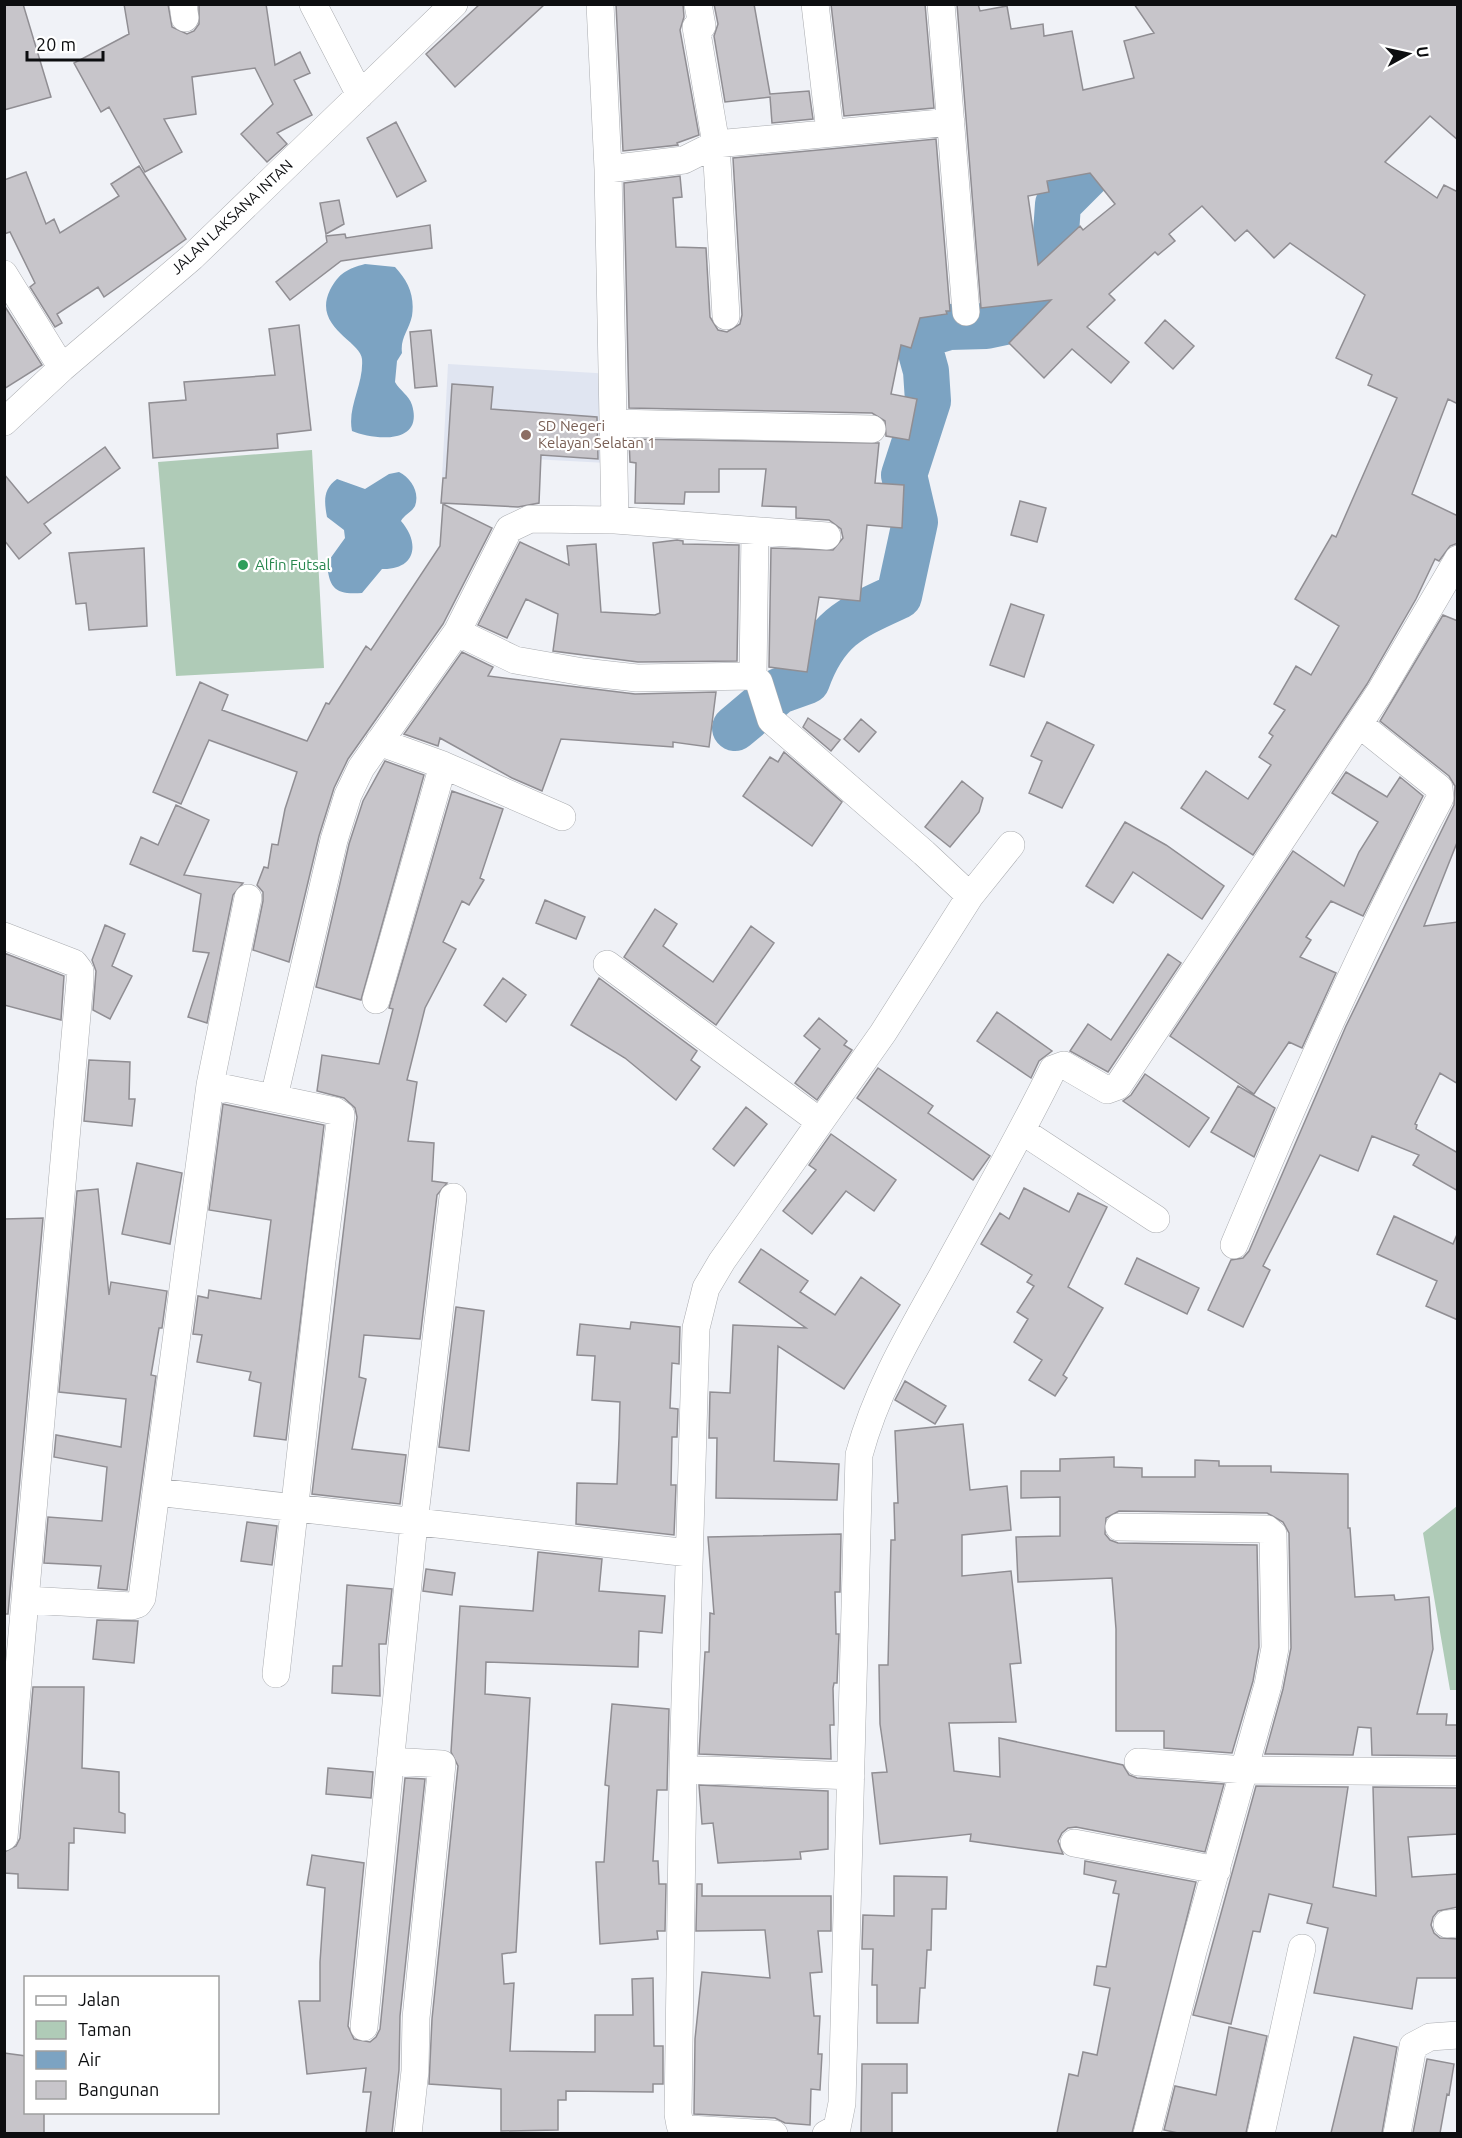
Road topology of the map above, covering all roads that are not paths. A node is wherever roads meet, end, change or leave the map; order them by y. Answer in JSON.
{"nodes":[{"id":1,"x":313,"y":4,"type":"edge"},
{"id":2,"x":454,"y":4,"type":"edge"},
{"id":3,"x":600,"y":4,"type":"edge"},
{"id":4,"x":698,"y":4,"type":"edge"},
{"id":5,"x":815,"y":4,"type":"edge"},
{"id":6,"x":940,"y":4,"type":"edge"},
{"id":7,"x":360,"y":95,"type":"junction"},
{"id":8,"x":951,"y":122,"type":"junction"},
{"id":9,"x":830,"y":132,"type":"junction"},
{"id":10,"x":716,"y":144,"type":"junction"},
{"id":11,"x":608,"y":170,"type":"junction"},
{"id":12,"x":4,"y":274,"type":"edge"},
{"id":13,"x":966,"y":312,"type":"dead end"},
{"id":14,"x":726,"y":315,"type":"dead end"},
{"id":15,"x":63,"y":368,"type":"junction"},
{"id":16,"x":4,"y":422,"type":"edge"},
{"id":17,"x":614,"y":423,"type":"junction"},
{"id":18,"x":872,"y":429,"type":"dead end"},
{"id":19,"x":615,"y":520,"type":"junction"},
{"id":20,"x":755,"y":531,"type":"junction"},
{"id":21,"x":827,"y":536,"type":"dead end"},
{"id":22,"x":1458,"y":559,"type":"edge"},
{"id":23,"x":457,"y":632,"type":"junction"},
{"id":24,"x":756,"y":680,"type":"junction"},
{"id":25,"x":1359,"y":724,"type":"junction"},
{"id":26,"x":379,"y":742,"type":"junction"},
{"id":27,"x":443,"y":765,"type":"junction"},
{"id":28,"x":562,"y":816,"type":"dead end"},
{"id":29,"x":1011,"y":845,"type":"dead end"},
{"id":30,"x":970,"y":897,"type":"junction"},
{"id":31,"x":248,"y":898,"type":"dead end"},
{"id":32,"x":4,"y":936,"type":"edge"},
{"id":33,"x":607,"y":964,"type":"dead end"},
{"id":34,"x":375,"y":1000,"type":"dead end"},
{"id":35,"x":210,"y":1085,"type":"junction"},
{"id":36,"x":274,"y":1097,"type":"junction"},
{"id":37,"x":819,"y":1121,"type":"junction"},
{"id":38,"x":1022,"y":1131,"type":"junction"},
{"id":39,"x":453,"y":1197,"type":"dead end"},
{"id":40,"x":1156,"y":1219,"type":"dead end"},
{"id":41,"x":1234,"y":1245,"type":"dead end"},
{"id":42,"x":156,"y":1492,"type":"junction"},
{"id":43,"x":295,"y":1510,"type":"junction"},
{"id":44,"x":414,"y":1523,"type":"junction"},
{"id":45,"x":1119,"y":1527,"type":"dead end"},
{"id":46,"x":689,"y":1553,"type":"junction"},
{"id":47,"x":27,"y":1600,"type":"junction"},
{"id":48,"x":276,"y":1674,"type":"dead end"},
{"id":49,"x":390,"y":1761,"type":"junction"},
{"id":50,"x":1138,"y":1762,"type":"dead end"},
{"id":51,"x":683,"y":1769,"type":"junction"},
{"id":52,"x":1245,"y":1770,"type":"junction"},
{"id":53,"x":1458,"y":1772,"type":"edge"},
{"id":54,"x":851,"y":1776,"type":"junction"},
{"id":55,"x":4,"y":1837,"type":"edge"},
{"id":56,"x":1074,"y":1842,"type":"dead end"},
{"id":57,"x":1217,"y":1870,"type":"junction"},
{"id":58,"x":1302,"y":1948,"type":"dead end"},
{"id":59,"x":364,"y":2027,"type":"dead end"},
{"id":60,"x":1458,"y":2035,"type":"edge"},
{"id":61,"x":673,"y":2129,"type":"edge"},
{"id":62,"x":408,"y":2133,"type":"edge"},
{"id":63,"x":774,"y":2133,"type":"edge"},
{"id":64,"x":826,"y":2133,"type":"edge"},
{"id":65,"x":1147,"y":2133,"type":"edge"},
{"id":66,"x":1260,"y":2133,"type":"edge"},
{"id":67,"x":1397,"y":2133,"type":"edge"}],
"edges":[{"from":1,"to":7,"type":"street"},
{"from":2,"to":7,"type":"street","name":"JALAN LAKSANA INTAN"},
{"from":3,"to":11,"type":"street"},
{"from":4,"to":10,"type":"street"},
{"from":5,"to":9,"type":"street"},
{"from":6,"to":8,"type":"street"},
{"from":7,"to":15,"type":"street","name":"JALAN LAKSANA INTAN"},
{"from":8,"to":9,"type":"street"},
{"from":8,"to":13,"type":"street"},
{"from":9,"to":10,"type":"street"},
{"from":10,"to":11,"type":"street"},
{"from":10,"to":14,"type":"street"},
{"from":11,"to":17,"type":"street"},
{"from":12,"to":15,"type":"street"},
{"from":15,"to":16,"type":"street","name":"JALAN LAKSANA INTAN"},
{"from":17,"to":18,"type":"street"},
{"from":17,"to":19,"type":"street"},
{"from":19,"to":20,"type":"street"},
{"from":19,"to":23,"type":"street"},
{"from":20,"to":21,"type":"street"},
{"from":20,"to":24,"type":"street"},
{"from":22,"to":25,"type":"street"},
{"from":23,"to":24,"type":"street"},
{"from":23,"to":26,"type":"street"},
{"from":24,"to":30,"type":"street"},
{"from":25,"to":38,"type":"street"},
{"from":25,"to":41,"type":"street"},
{"from":26,"to":27,"type":"street"},
{"from":26,"to":36,"type":"street"},
{"from":27,"to":28,"type":"street"},
{"from":27,"to":34,"type":"street"},
{"from":29,"to":30,"type":"street"},
{"from":30,"to":37,"type":"street"},
{"from":31,"to":35,"type":"street"},
{"from":32,"to":47,"type":"street"},
{"from":33,"to":37,"type":"street"},
{"from":35,"to":36,"type":"street"},
{"from":35,"to":42,"type":"street"},
{"from":36,"to":43,"type":"street"},
{"from":37,"to":46,"type":"street"},
{"from":38,"to":40,"type":"street"},
{"from":38,"to":54,"type":"street"},
{"from":39,"to":44,"type":"street"},
{"from":42,"to":43,"type":"street"},
{"from":42,"to":47,"type":"street"},
{"from":43,"to":44,"type":"street"},
{"from":43,"to":48,"type":"street"},
{"from":44,"to":46,"type":"street"},
{"from":44,"to":49,"type":"street"},
{"from":45,"to":52,"type":"street"},
{"from":46,"to":51,"type":"street"},
{"from":47,"to":55,"type":"street"},
{"from":49,"to":59,"type":"street"},
{"from":49,"to":62,"type":"street"},
{"from":50,"to":52,"type":"street"},
{"from":51,"to":54,"type":"street"},
{"from":51,"to":61,"type":"street"},
{"from":52,"to":53,"type":"street"},
{"from":52,"to":57,"type":"street"},
{"from":54,"to":64,"type":"street"},
{"from":56,"to":57,"type":"street"},
{"from":57,"to":65,"type":"street"},
{"from":58,"to":66,"type":"street"},
{"from":60,"to":67,"type":"street"},
{"from":61,"to":63,"type":"street"}]}
